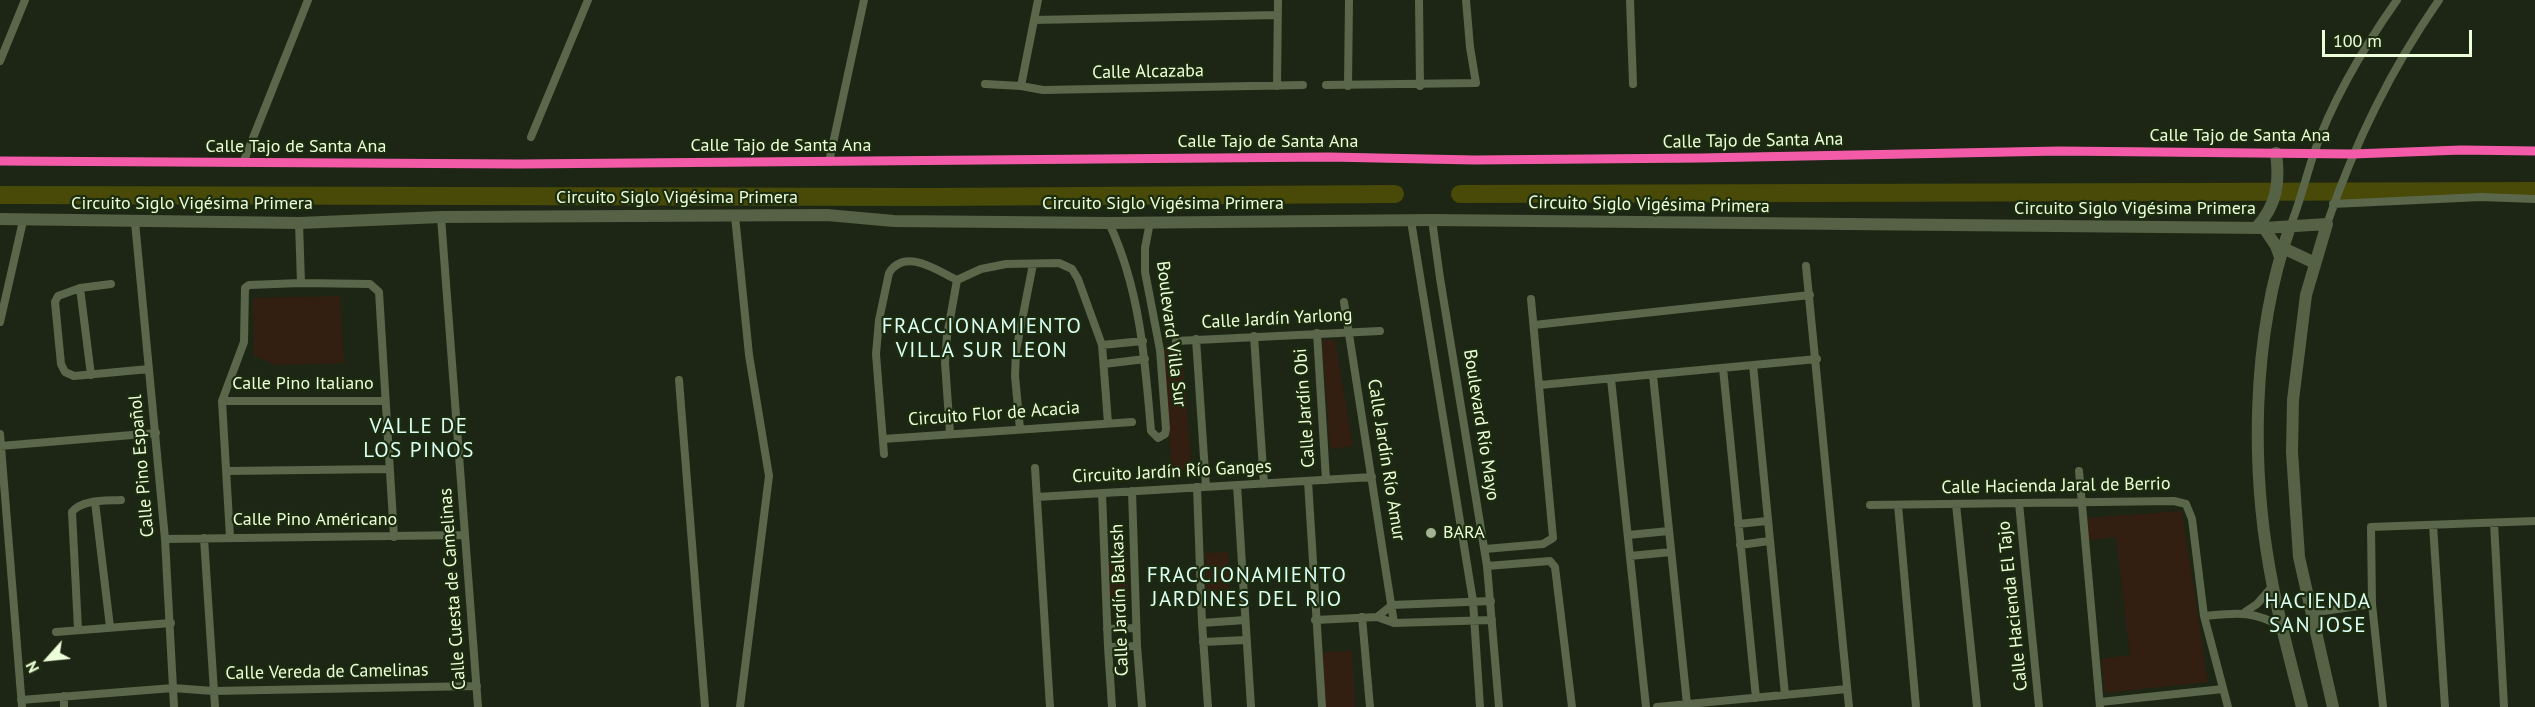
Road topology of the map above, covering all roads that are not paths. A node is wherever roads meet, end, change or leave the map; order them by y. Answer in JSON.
{"nodes":[{"id":1,"x":25,"y":0,"type":"edge"},
{"id":2,"x":308,"y":0,"type":"edge"},
{"id":3,"x":588,"y":0,"type":"edge"},
{"id":4,"x":864,"y":0,"type":"edge"},
{"id":5,"x":1038,"y":0,"type":"edge"},
{"id":6,"x":1278,"y":0,"type":"edge"},
{"id":7,"x":1349,"y":0,"type":"edge"},
{"id":8,"x":1419,"y":0,"type":"edge"},
{"id":9,"x":1466,"y":0,"type":"edge"},
{"id":10,"x":1630,"y":0,"type":"edge"},
{"id":11,"x":2397,"y":0,"type":"edge"},
{"id":12,"x":2439,"y":0,"type":"edge"},
{"id":13,"x":1278,"y":15,"type":"junction"},
{"id":14,"x":1034,"y":20,"type":"junction"},
{"id":15,"x":0,"y":61,"type":"edge"},
{"id":16,"x":985,"y":84,"type":"dead end"},
{"id":17,"x":1633,"y":84,"type":"dead end"},
{"id":18,"x":1303,"y":85,"type":"dead end"},
{"id":19,"x":1021,"y":86,"type":"junction"},
{"id":20,"x":1277,"y":86,"type":"junction"},
{"id":21,"x":1326,"y":86,"type":"dead end"},
{"id":22,"x":1348,"y":86,"type":"junction"},
{"id":23,"x":1420,"y":86,"type":"junction"},
{"id":24,"x":531,"y":136,"type":"dead end"},
{"id":25,"x":2535,"y":151,"type":"edge"},
{"id":26,"x":2276,"y":153,"type":"junction"},
{"id":27,"x":2314,"y":153,"type":"junction"},
{"id":28,"x":2353,"y":154,"type":"junction"},
{"id":29,"x":0,"y":161,"type":"edge"},
{"id":30,"x":829,"y":162,"type":"junction"},
{"id":31,"x":243,"y":163,"type":"junction"},
{"id":32,"x":2535,"y":199,"type":"edge"},
{"id":33,"x":2335,"y":200,"type":"junction"},
{"id":34,"x":735,"y":216,"type":"junction"},
{"id":35,"x":441,"y":217,"type":"junction"},
{"id":36,"x":0,"y":219,"type":"edge"},
{"id":37,"x":1432,"y":220,"type":"junction"},
{"id":38,"x":23,"y":221,"type":"junction"},
{"id":39,"x":1411,"y":221,"type":"junction"},
{"id":40,"x":135,"y":222,"type":"junction"},
{"id":41,"x":1150,"y":222,"type":"junction"},
{"id":42,"x":299,"y":223,"type":"junction"},
{"id":43,"x":1109,"y":223,"type":"junction"},
{"id":44,"x":2327,"y":224,"type":"junction"},
{"id":45,"x":2290,"y":227,"type":"junction"},
{"id":46,"x":2260,"y":228,"type":"junction"},
{"id":47,"x":2281,"y":253,"type":"junction"},
{"id":48,"x":2315,"y":263,"type":"junction"},
{"id":49,"x":1033,"y":264,"type":"junction"},
{"id":50,"x":1806,"y":266,"type":"dead end"},
{"id":51,"x":1145,"y":272,"type":"junction"},
{"id":52,"x":1130,"y":276,"type":"junction"},
{"id":53,"x":957,"y":280,"type":"junction"},
{"id":54,"x":301,"y":283,"type":"junction"},
{"id":55,"x":111,"y":284,"type":"dead end"},
{"id":56,"x":80,"y":288,"type":"junction"},
{"id":57,"x":1810,"y":295,"type":"junction"},
{"id":58,"x":1531,"y":298,"type":"dead end"},
{"id":59,"x":1344,"y":302,"type":"dead end"},
{"id":60,"x":0,"y":322,"type":"edge"},
{"id":61,"x":1534,"y":325,"type":"junction"},
{"id":62,"x":1380,"y":331,"type":"dead end"},
{"id":63,"x":1317,"y":333,"type":"junction"},
{"id":64,"x":1348,"y":333,"type":"junction"},
{"id":65,"x":1254,"y":336,"type":"junction"},
{"id":66,"x":1196,"y":339,"type":"junction"},
{"id":67,"x":1143,"y":341,"type":"junction"},
{"id":68,"x":1176,"y":341,"type":"dead end"},
{"id":69,"x":1102,"y":345,"type":"junction"},
{"id":70,"x":1145,"y":359,"type":"junction"},
{"id":71,"x":1817,"y":359,"type":"junction"},
{"id":72,"x":1104,"y":364,"type":"junction"},
{"id":73,"x":1753,"y":365,"type":"junction"},
{"id":74,"x":1722,"y":368,"type":"junction"},
{"id":75,"x":149,"y":369,"type":"junction"},
{"id":76,"x":91,"y":375,"type":"junction"},
{"id":77,"x":1653,"y":375,"type":"junction"},
{"id":78,"x":1611,"y":379,"type":"junction"},
{"id":79,"x":679,"y":380,"type":"dead end"},
{"id":80,"x":1540,"y":385,"type":"junction"},
{"id":81,"x":222,"y":401,"type":"junction"},
{"id":82,"x":384,"y":401,"type":"junction"},
{"id":83,"x":1132,"y":422,"type":"dead end"},
{"id":84,"x":1108,"y":423,"type":"junction"},
{"id":85,"x":1020,"y":429,"type":"junction"},
{"id":86,"x":156,"y":433,"type":"junction"},
{"id":87,"x":950,"y":433,"type":"junction"},
{"id":88,"x":0,"y":434,"type":"edge"},
{"id":89,"x":883,"y":439,"type":"junction"},
{"id":90,"x":0,"y":446,"type":"edge"},
{"id":91,"x":884,"y":454,"type":"dead end"},
{"id":92,"x":1035,"y":468,"type":"dead end"},
{"id":93,"x":389,"y":470,"type":"junction"},
{"id":94,"x":227,"y":471,"type":"junction"},
{"id":95,"x":2079,"y":471,"type":"dead end"},
{"id":96,"x":1372,"y":477,"type":"junction"},
{"id":97,"x":1326,"y":480,"type":"junction"},
{"id":98,"x":1308,"y":481,"type":"junction"},
{"id":99,"x":1264,"y":484,"type":"junction"},
{"id":100,"x":1237,"y":485,"type":"junction"},
{"id":101,"x":1202,"y":487,"type":"junction"},
{"id":102,"x":1132,"y":491,"type":"junction"},
{"id":103,"x":1102,"y":493,"type":"junction"},
{"id":104,"x":1037,"y":497,"type":"junction"},
{"id":105,"x":121,"y":500,"type":"dead end"},
{"id":106,"x":2082,"y":501,"type":"junction"},
{"id":107,"x":95,"y":502,"type":"junction"},
{"id":108,"x":2019,"y":503,"type":"junction"},
{"id":109,"x":1956,"y":504,"type":"junction"},
{"id":110,"x":1870,"y":505,"type":"dead end"},
{"id":111,"x":1898,"y":505,"type":"junction"},
{"id":112,"x":1767,"y":521,"type":"junction"},
{"id":113,"x":2535,"y":521,"type":"edge"},
{"id":114,"x":2494,"y":523,"type":"junction"},
{"id":115,"x":1738,"y":524,"type":"junction"},
{"id":116,"x":2433,"y":525,"type":"junction"},
{"id":117,"x":1669,"y":531,"type":"junction"},
{"id":118,"x":465,"y":534,"type":"junction"},
{"id":119,"x":1628,"y":535,"type":"junction"},
{"id":120,"x":230,"y":537,"type":"junction"},
{"id":121,"x":394,"y":537,"type":"junction"},
{"id":122,"x":204,"y":538,"type":"junction"},
{"id":123,"x":165,"y":539,"type":"junction"},
{"id":124,"x":1769,"y":541,"type":"junction"},
{"id":125,"x":1740,"y":545,"type":"junction"},
{"id":126,"x":1485,"y":549,"type":"junction"},
{"id":127,"x":1671,"y":552,"type":"junction"},
{"id":128,"x":1630,"y":556,"type":"junction"},
{"id":129,"x":1487,"y":566,"type":"junction"},
{"id":130,"x":2273,"y":586,"type":"junction"},
{"id":131,"x":1491,"y":601,"type":"junction"},
{"id":132,"x":1473,"y":602,"type":"junction"},
{"id":133,"x":2372,"y":604,"type":"junction"},
{"id":134,"x":1392,"y":605,"type":"junction"},
{"id":135,"x":2245,"y":612,"type":"junction"},
{"id":136,"x":2310,"y":612,"type":"junction"},
{"id":137,"x":2204,"y":616,"type":"junction"},
{"id":138,"x":1362,"y":617,"type":"junction"},
{"id":139,"x":1377,"y":617,"type":"junction"},
{"id":140,"x":1245,"y":620,"type":"junction"},
{"id":141,"x":1315,"y":620,"type":"junction"},
{"id":142,"x":1475,"y":620,"type":"junction"},
{"id":143,"x":1492,"y":620,"type":"junction"},
{"id":144,"x":171,"y":623,"type":"junction"},
{"id":145,"x":1202,"y":623,"type":"junction"},
{"id":146,"x":1394,"y":623,"type":"junction"},
{"id":147,"x":110,"y":627,"type":"junction"},
{"id":148,"x":2282,"y":627,"type":"junction"},
{"id":149,"x":1136,"y":628,"type":"junction"},
{"id":150,"x":78,"y":629,"type":"junction"},
{"id":151,"x":1107,"y":629,"type":"junction"},
{"id":152,"x":56,"y":632,"type":"dead end"},
{"id":153,"x":1246,"y":640,"type":"junction"},
{"id":154,"x":1203,"y":642,"type":"junction"},
{"id":155,"x":1107,"y":646,"type":"junction"},
{"id":156,"x":1137,"y":646,"type":"junction"},
{"id":157,"x":477,"y":686,"type":"junction"},
{"id":158,"x":173,"y":688,"type":"junction"},
{"id":159,"x":1847,"y":689,"type":"junction"},
{"id":160,"x":2223,"y":689,"type":"junction"},
{"id":161,"x":213,"y":691,"type":"junction"},
{"id":162,"x":1785,"y":695,"type":"junction"},
{"id":163,"x":64,"y":696,"type":"junction"},
{"id":164,"x":1756,"y":698,"type":"junction"},
{"id":165,"x":21,"y":703,"type":"edge"},
{"id":166,"x":1687,"y":704,"type":"junction"},
{"id":167,"x":2100,"y":704,"type":"edge"},
{"id":168,"x":64,"y":707,"type":"edge"},
{"id":169,"x":174,"y":707,"type":"edge"},
{"id":170,"x":215,"y":707,"type":"edge"},
{"id":171,"x":478,"y":707,"type":"edge"},
{"id":172,"x":705,"y":707,"type":"edge"},
{"id":173,"x":740,"y":707,"type":"edge"},
{"id":174,"x":1050,"y":707,"type":"edge"},
{"id":175,"x":1112,"y":707,"type":"edge"},
{"id":176,"x":1142,"y":707,"type":"edge"},
{"id":177,"x":1208,"y":707,"type":"edge"},
{"id":178,"x":1251,"y":707,"type":"edge"},
{"id":179,"x":1322,"y":707,"type":"edge"},
{"id":180,"x":1370,"y":707,"type":"edge"},
{"id":181,"x":1480,"y":707,"type":"edge"},
{"id":182,"x":1499,"y":707,"type":"edge"},
{"id":183,"x":1572,"y":707,"type":"edge"},
{"id":184,"x":1646,"y":707,"type":"edge"},
{"id":185,"x":1657,"y":707,"type":"edge"},
{"id":186,"x":1849,"y":707,"type":"edge"},
{"id":187,"x":1916,"y":707,"type":"edge"},
{"id":188,"x":1977,"y":707,"type":"edge"},
{"id":189,"x":2039,"y":707,"type":"edge"},
{"id":190,"x":2228,"y":707,"type":"edge"},
{"id":191,"x":2302,"y":707,"type":"edge"},
{"id":192,"x":2333,"y":707,"type":"edge"},
{"id":193,"x":2383,"y":707,"type":"edge"},
{"id":194,"x":2445,"y":707,"type":"edge"},
{"id":195,"x":2504,"y":707,"type":"edge"}],
"edges":[{"from":1,"to":15,"type":"street"},
{"from":2,"to":31,"type":"street"},
{"from":3,"to":24,"type":"street"},
{"from":4,"to":30,"type":"street"},
{"from":5,"to":14,"type":"street"},
{"from":6,"to":13,"type":"street"},
{"from":7,"to":22,"type":"street"},
{"from":8,"to":23,"type":"street"},
{"from":9,"to":23,"type":"street"},
{"from":10,"to":17,"type":"street"},
{"from":11,"to":27,"type":"street"},
{"from":12,"to":28,"type":"street"},
{"from":13,"to":14,"type":"street"},
{"from":13,"to":20,"type":"street"},
{"from":14,"to":19,"type":"street"},
{"from":16,"to":19,"type":"street","name":"Calle Alcazaba"},
{"from":18,"to":20,"type":"street","name":"Calle Alcazaba"},
{"from":19,"to":20,"type":"street","name":"Calle Alcazaba"},
{"from":21,"to":22,"type":"street"},
{"from":22,"to":23,"type":"street"},
{"from":25,"to":28,"type":"street","name":"Calle Tajo de Santa Ana"},
{"from":26,"to":27,"type":"street","name":"Calle Tajo de Santa Ana"},
{"from":26,"to":30,"type":"street","name":"Calle Tajo de Santa Ana"},
{"from":26,"to":46,"type":"main road"},
{"from":27,"to":28,"type":"street","name":"Calle Tajo de Santa Ana"},
{"from":27,"to":45,"type":"street"},
{"from":28,"to":33,"type":"street"},
{"from":29,"to":31,"type":"street","name":"Calle Tajo de Santa Ana"},
{"from":30,"to":31,"type":"street","name":"Calle Tajo de Santa Ana"},
{"from":32,"to":33,"type":"street"},
{"from":33,"to":44,"type":"street"},
{"from":34,"to":35,"type":"main road","name":"Circuito Siglo Vigésima Primera"},
{"from":34,"to":43,"type":"main road","name":"Circuito Siglo Vigésima Primera"},
{"from":34,"to":173,"type":"street"},
{"from":35,"to":42,"type":"main road","name":"Circuito Siglo Vigésima Primera"},
{"from":35,"to":118,"type":"street","name":"Calle Cuesta de Camelinas"},
{"from":36,"to":38,"type":"main road","name":"Circuito Siglo Vigésima Primera"},
{"from":37,"to":39,"type":"main road","name":"Circuito Siglo Vigésima Primera"},
{"from":37,"to":46,"type":"main road","name":"Circuito Siglo Vigésima Primera"},
{"from":37,"to":126,"type":"street","name":"Boulevard Río Mayo"},
{"from":38,"to":40,"type":"main road","name":"Circuito Siglo Vigésima Primera"},
{"from":38,"to":60,"type":"street"},
{"from":39,"to":41,"type":"main road","name":"Circuito Siglo Vigésima Primera"},
{"from":39,"to":132,"type":"street","name":"Boulevard Río Mayo"},
{"from":40,"to":42,"type":"main road","name":"Circuito Siglo Vigésima Primera"},
{"from":40,"to":75,"type":"street","name":"Calle Pino Español"},
{"from":41,"to":43,"type":"main road","name":"Circuito Siglo Vigésima Primera"},
{"from":41,"to":51,"type":"street","name":"Boulevard Villa Sur"},
{"from":42,"to":54,"type":"street"},
{"from":43,"to":52,"type":"street","name":"Boulevard Villa Sur"},
{"from":44,"to":45,"type":"main road","name":"Circuito Siglo Vigésima Primera"},
{"from":44,"to":48,"type":"main road"},
{"from":45,"to":46,"type":"main road","name":"Circuito Siglo Vigésima Primera"},
{"from":45,"to":47,"type":"main road"},
{"from":46,"to":47,"type":"main road"},
{"from":47,"to":48,"type":"main road"},
{"from":47,"to":130,"type":"main road"},
{"from":48,"to":136,"type":"main road"},
{"from":49,"to":53,"type":"street"},
{"from":49,"to":69,"type":"street"},
{"from":49,"to":85,"type":"street"},
{"from":50,"to":57,"type":"street"},
{"from":51,"to":52,"type":"street"},
{"from":51,"to":70,"type":"street","name":"Boulevard Villa Sur"},
{"from":52,"to":67,"type":"street","name":"Boulevard Villa Sur"},
{"from":53,"to":87,"type":"street"},
{"from":53,"to":89,"type":"street","name":"Circuito Flor de Acacia"},
{"from":54,"to":81,"type":"street"},
{"from":54,"to":82,"type":"street"},
{"from":55,"to":56,"type":"street"},
{"from":56,"to":76,"type":"street"},
{"from":56,"to":76,"type":"street"},
{"from":57,"to":61,"type":"street"},
{"from":57,"to":71,"type":"street"},
{"from":58,"to":61,"type":"street"},
{"from":59,"to":64,"type":"street","name":"Calle Jardín Río Amur"},
{"from":61,"to":80,"type":"street"},
{"from":62,"to":64,"type":"street","name":"Calle Jardín Yarlong"},
{"from":63,"to":64,"type":"street","name":"Calle Jardín Yarlong"},
{"from":63,"to":65,"type":"street","name":"Calle Jardín Yarlong"},
{"from":63,"to":97,"type":"street","name":"Calle Jardín Obi"},
{"from":64,"to":96,"type":"street","name":"Calle Jardín Río Amur"},
{"from":65,"to":66,"type":"street","name":"Calle Jardín Yarlong"},
{"from":65,"to":99,"type":"street"},
{"from":66,"to":68,"type":"street","name":"Calle Jardín Yarlong"},
{"from":66,"to":101,"type":"street"},
{"from":67,"to":69,"type":"street"},
{"from":67,"to":70,"type":"street","name":"Boulevard Villa Sur"},
{"from":69,"to":72,"type":"street"},
{"from":70,"to":72,"type":"street"},
{"from":71,"to":73,"type":"street"},
{"from":71,"to":159,"type":"street"},
{"from":72,"to":84,"type":"street"},
{"from":73,"to":74,"type":"street"},
{"from":73,"to":112,"type":"street"},
{"from":74,"to":77,"type":"street"},
{"from":74,"to":115,"type":"street"},
{"from":75,"to":76,"type":"street"},
{"from":75,"to":86,"type":"street","name":"Calle Pino Español"},
{"from":77,"to":78,"type":"street"},
{"from":77,"to":117,"type":"street"},
{"from":78,"to":80,"type":"street"},
{"from":78,"to":119,"type":"street"},
{"from":79,"to":172,"type":"street"},
{"from":80,"to":126,"type":"street"},
{"from":81,"to":82,"type":"street","name":"Calle Pino Italiano"},
{"from":81,"to":94,"type":"street"},
{"from":82,"to":93,"type":"street"},
{"from":83,"to":84,"type":"street","name":"Circuito Flor de Acacia"},
{"from":84,"to":85,"type":"street","name":"Circuito Flor de Acacia"},
{"from":85,"to":87,"type":"street","name":"Circuito Flor de Acacia"},
{"from":86,"to":90,"type":"street"},
{"from":86,"to":123,"type":"street","name":"Calle Pino Español"},
{"from":87,"to":89,"type":"street","name":"Circuito Flor de Acacia"},
{"from":88,"to":90,"type":"street"},
{"from":89,"to":91,"type":"street","name":"Circuito Flor de Acacia"},
{"from":90,"to":165,"type":"street"},
{"from":92,"to":104,"type":"street"},
{"from":93,"to":94,"type":"street"},
{"from":93,"to":121,"type":"street"},
{"from":94,"to":120,"type":"street"},
{"from":95,"to":106,"type":"street"},
{"from":96,"to":97,"type":"street","name":"Circuito Jardín Río Ganges"},
{"from":96,"to":134,"type":"street","name":"Calle Jardín Río Amur"},
{"from":97,"to":98,"type":"street","name":"Circuito Jardín Río Ganges"},
{"from":98,"to":99,"type":"street","name":"Circuito Jardín Río Ganges"},
{"from":98,"to":141,"type":"street"},
{"from":99,"to":100,"type":"street","name":"Circuito Jardín Río Ganges"},
{"from":100,"to":101,"type":"street","name":"Circuito Jardín Río Ganges"},
{"from":100,"to":140,"type":"street"},
{"from":101,"to":102,"type":"street","name":"Circuito Jardín Río Ganges"},
{"from":101,"to":145,"type":"street"},
{"from":102,"to":103,"type":"street","name":"Circuito Jardín Río Ganges"},
{"from":102,"to":149,"type":"street","name":"Calle Jardín Balkash"},
{"from":103,"to":104,"type":"street","name":"Circuito Jardín Río Ganges"},
{"from":103,"to":151,"type":"street","name":"Calle Jardín Balkash"},
{"from":104,"to":174,"type":"street"},
{"from":105,"to":107,"type":"street"},
{"from":106,"to":108,"type":"street","name":"Calle Hacienda Jaral de Berrio"},
{"from":106,"to":137,"type":"street","name":"Calle Hacienda Jaral de Berrio"},
{"from":106,"to":167,"type":"street"},
{"from":107,"to":147,"type":"street"},
{"from":107,"to":150,"type":"street"},
{"from":108,"to":109,"type":"street","name":"Calle Hacienda Jaral de Berrio"},
{"from":108,"to":189,"type":"street","name":"Calle Hacienda El Tajo"},
{"from":109,"to":111,"type":"street","name":"Calle Hacienda Jaral de Berrio"},
{"from":109,"to":188,"type":"street"},
{"from":110,"to":111,"type":"street","name":"Calle Hacienda Jaral de Berrio"},
{"from":111,"to":187,"type":"street"},
{"from":112,"to":115,"type":"street"},
{"from":112,"to":124,"type":"street"},
{"from":113,"to":114,"type":"street"},
{"from":114,"to":116,"type":"street"},
{"from":114,"to":195,"type":"street"},
{"from":115,"to":125,"type":"street"},
{"from":116,"to":133,"type":"street"},
{"from":116,"to":194,"type":"street"},
{"from":117,"to":119,"type":"street"},
{"from":117,"to":127,"type":"street"},
{"from":118,"to":121,"type":"street","name":"Calle Pino Américano"},
{"from":118,"to":157,"type":"street","name":"Calle Cuesta de Camelinas"},
{"from":119,"to":128,"type":"street"},
{"from":120,"to":121,"type":"street","name":"Calle Pino Américano"},
{"from":120,"to":122,"type":"street","name":"Calle Pino Américano"},
{"from":122,"to":123,"type":"street","name":"Calle Pino Américano"},
{"from":122,"to":161,"type":"street"},
{"from":123,"to":144,"type":"street","name":"Calle Pino Español"},
{"from":124,"to":125,"type":"street"},
{"from":124,"to":162,"type":"street"},
{"from":125,"to":164,"type":"street"},
{"from":126,"to":129,"type":"street","name":"Boulevard Río Mayo"},
{"from":127,"to":128,"type":"street"},
{"from":127,"to":166,"type":"street"},
{"from":128,"to":184,"type":"street"},
{"from":129,"to":131,"type":"street","name":"Boulevard Río Mayo"},
{"from":129,"to":183,"type":"street"},
{"from":130,"to":135,"type":"street"},
{"from":130,"to":148,"type":"main road"},
{"from":131,"to":132,"type":"street"},
{"from":131,"to":143,"type":"street","name":"Boulevard Río Mayo"},
{"from":132,"to":134,"type":"street"},
{"from":132,"to":142,"type":"street","name":"Boulevard Río Mayo"},
{"from":133,"to":136,"type":"street"},
{"from":133,"to":193,"type":"street"},
{"from":134,"to":139,"type":"street"},
{"from":134,"to":146,"type":"street","name":"Calle Jardín Río Amur"},
{"from":135,"to":137,"type":"street"},
{"from":135,"to":148,"type":"street"},
{"from":136,"to":192,"type":"main road"},
{"from":137,"to":160,"type":"street","name":"Calle Hacienda Jaral de Berrio"},
{"from":138,"to":139,"type":"street"},
{"from":138,"to":141,"type":"street"},
{"from":138,"to":180,"type":"street"},
{"from":139,"to":146,"type":"street"},
{"from":140,"to":145,"type":"street"},
{"from":140,"to":153,"type":"street"},
{"from":141,"to":179,"type":"street"},
{"from":142,"to":143,"type":"street"},
{"from":142,"to":146,"type":"street"},
{"from":142,"to":181,"type":"street","name":"Boulevard Río Mayo"},
{"from":143,"to":182,"type":"street","name":"Boulevard Río Mayo"},
{"from":144,"to":147,"type":"street"},
{"from":144,"to":158,"type":"street","name":"Calle Pino Español"},
{"from":145,"to":154,"type":"street"},
{"from":147,"to":150,"type":"street"},
{"from":148,"to":191,"type":"main road"},
{"from":149,"to":151,"type":"street"},
{"from":149,"to":156,"type":"street","name":"Calle Jardín Balkash"},
{"from":150,"to":152,"type":"street"},
{"from":151,"to":155,"type":"street","name":"Calle Jardín Balkash"},
{"from":153,"to":154,"type":"street"},
{"from":153,"to":178,"type":"street"},
{"from":154,"to":177,"type":"street"},
{"from":155,"to":156,"type":"street"},
{"from":155,"to":175,"type":"street","name":"Calle Jardín Balkash"},
{"from":156,"to":176,"type":"street","name":"Calle Jardín Balkash"},
{"from":157,"to":161,"type":"street","name":"Calle Vereda de Camelinas"},
{"from":157,"to":171,"type":"street","name":"Calle Cuesta de Camelinas"},
{"from":158,"to":161,"type":"street","name":"Calle Vereda de Camelinas"},
{"from":158,"to":163,"type":"street","name":"Calle Vereda de Camelinas"},
{"from":158,"to":169,"type":"street","name":"Calle Pino Español"},
{"from":159,"to":162,"type":"street"},
{"from":159,"to":186,"type":"street"},
{"from":160,"to":167,"type":"street"},
{"from":160,"to":190,"type":"street","name":"Calle Hacienda Jaral de Berrio"},
{"from":161,"to":170,"type":"street"},
{"from":162,"to":164,"type":"street"},
{"from":163,"to":165,"type":"street","name":"Calle Vereda de Camelinas"},
{"from":163,"to":168,"type":"street"},
{"from":164,"to":166,"type":"street"},
{"from":166,"to":185,"type":"street"}]}
